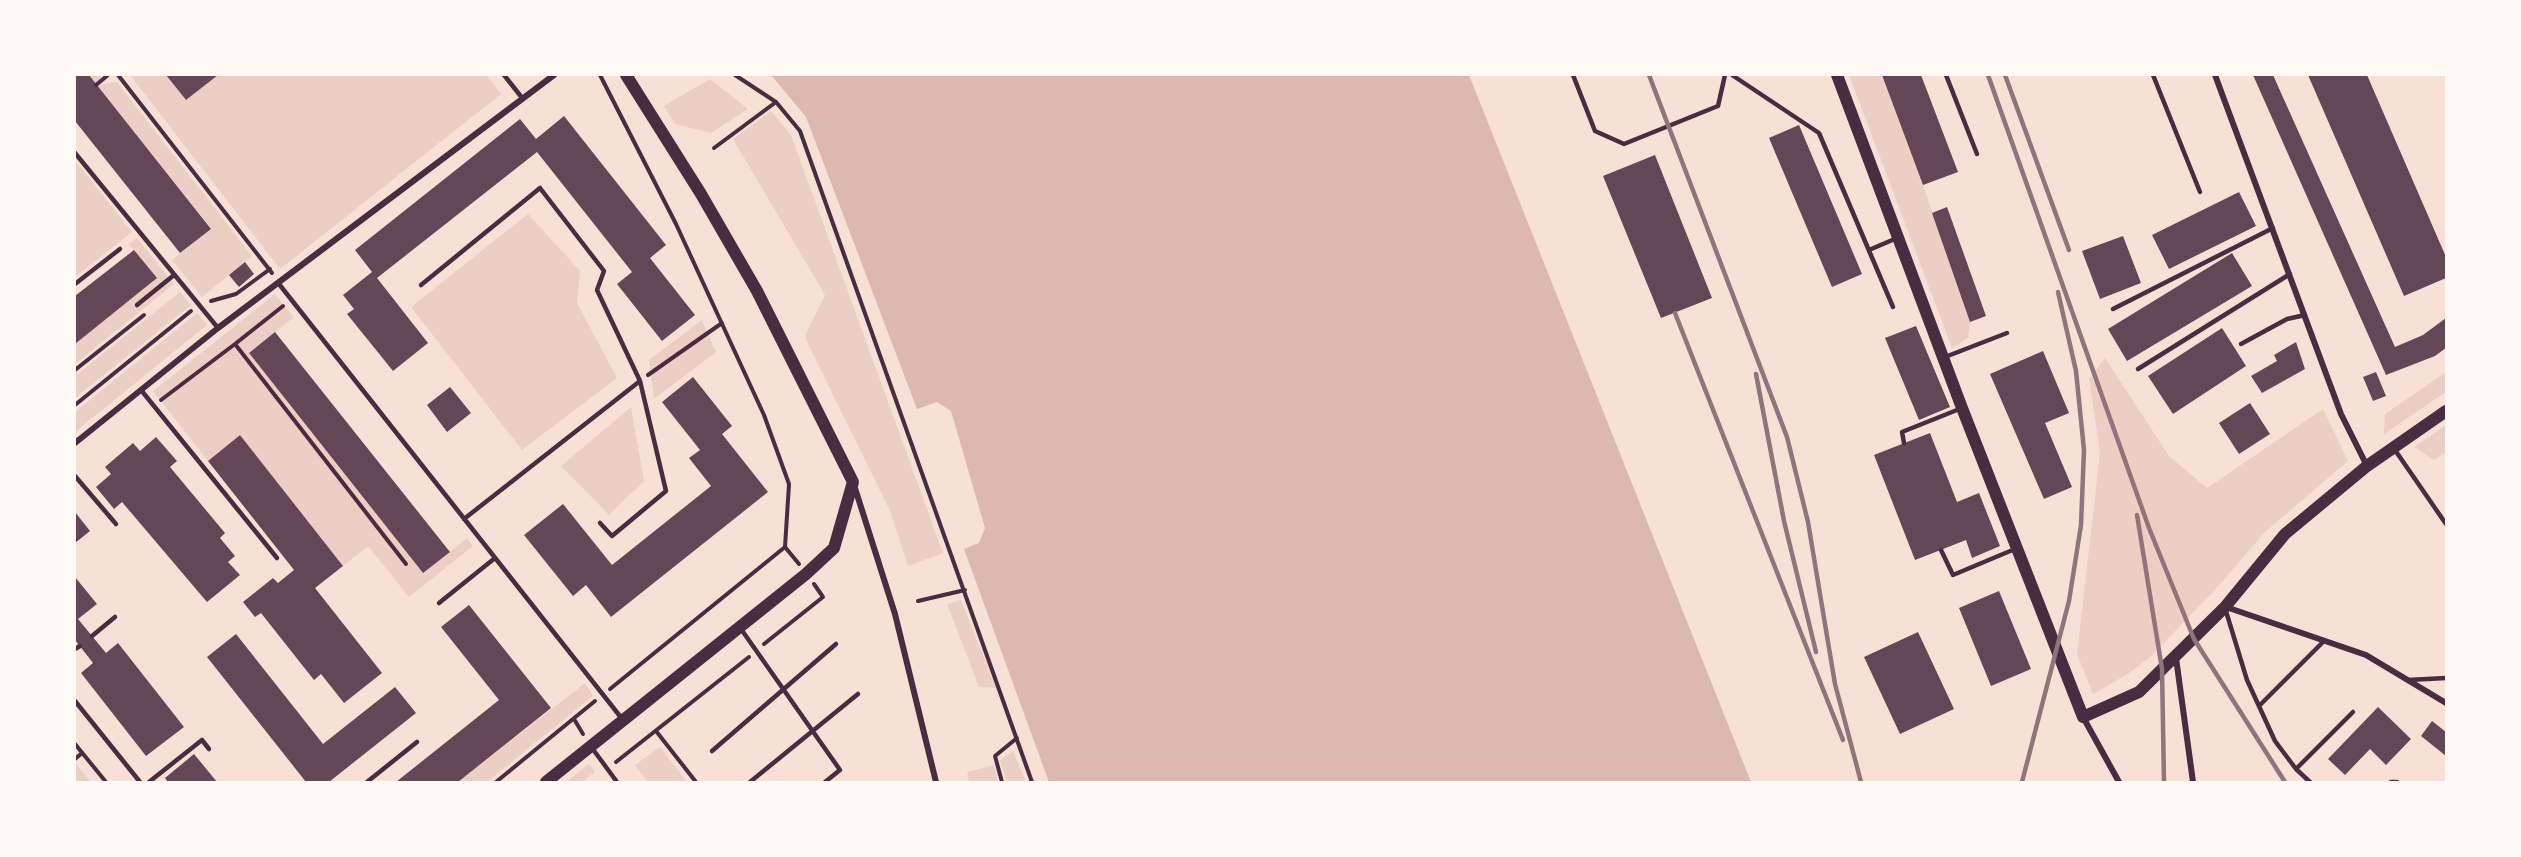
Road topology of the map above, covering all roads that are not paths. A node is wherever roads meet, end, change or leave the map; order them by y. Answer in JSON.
{"nodes":[{"id":1,"x":504,"y":75,"type":"edge"},
{"id":2,"x":554,"y":75,"type":"edge"},
{"id":3,"x":626,"y":75,"type":"edge"},
{"id":4,"x":1573,"y":75,"type":"edge"},
{"id":5,"x":1725,"y":75,"type":"edge"},
{"id":6,"x":1732,"y":75,"type":"edge"},
{"id":7,"x":1837,"y":75,"type":"edge"},
{"id":8,"x":1946,"y":75,"type":"edge"},
{"id":9,"x":2153,"y":75,"type":"edge"},
{"id":10,"x":2215,"y":75,"type":"edge"},
{"id":11,"x":523,"y":99,"type":"junction"},
{"id":12,"x":75,"y":153,"type":"edge"},
{"id":13,"x":1977,"y":154,"type":"dead end"},
{"id":14,"x":2200,"y":192,"type":"dead end"},
{"id":15,"x":2273,"y":228,"type":"junction"},
{"id":16,"x":1898,"y":237,"type":"junction"},
{"id":17,"x":120,"y":249,"type":"dead end"},
{"id":18,"x":1869,"y":250,"type":"junction"},
{"id":19,"x":2290,"y":273,"type":"junction"},
{"id":20,"x":174,"y":275,"type":"junction"},
{"id":21,"x":75,"y":284,"type":"edge"},
{"id":22,"x":279,"y":284,"type":"junction"},
{"id":23,"x":421,"y":285,"type":"dead end"},
{"id":24,"x":137,"y":305,"type":"dead end"},
{"id":25,"x":1893,"y":307,"type":"dead end"},
{"id":26,"x":2113,"y":309,"type":"dead end"},
{"id":27,"x":2305,"y":315,"type":"junction"},
{"id":28,"x":218,"y":328,"type":"junction"},
{"id":29,"x":2007,"y":333,"type":"dead end"},
{"id":30,"x":2241,"y":344,"type":"dead end"},
{"id":31,"x":1943,"y":357,"type":"junction"},
{"id":32,"x":2138,"y":369,"type":"dead end"},
{"id":33,"x":640,"y":381,"type":"junction"},
{"id":34,"x":141,"y":390,"type":"junction"},
{"id":35,"x":1962,"y":408,"type":"junction"},
{"id":36,"x":2446,"y":411,"type":"edge"},
{"id":37,"x":75,"y":443,"type":"edge"},
{"id":38,"x":1904,"y":443,"type":"dead end"},
{"id":39,"x":2393,"y":447,"type":"junction"},
{"id":40,"x":2367,"y":466,"type":"junction"},
{"id":41,"x":75,"y":476,"type":"edge"},
{"id":42,"x":853,"y":482,"type":"junction"},
{"id":43,"x":465,"y":519,"type":"junction"},
{"id":44,"x":600,"y":523,"type":"dead end"},
{"id":45,"x":116,"y":524,"type":"dead end"},
{"id":46,"x":2446,"y":524,"type":"edge"},
{"id":47,"x":2017,"y":548,"type":"junction"},
{"id":48,"x":1941,"y":550,"type":"dead end"},
{"id":49,"x":277,"y":558,"type":"dead end"},
{"id":50,"x":495,"y":558,"type":"junction"},
{"id":51,"x":439,"y":603,"type":"dead end"},
{"id":52,"x":2225,"y":607,"type":"junction"},
{"id":53,"x":115,"y":617,"type":"dead end"},
{"id":54,"x":740,"y":627,"type":"junction"},
{"id":55,"x":92,"y":636,"type":"dead end"},
{"id":56,"x":2324,"y":641,"type":"junction"},
{"id":57,"x":837,"y":644,"type":"dead end"},
{"id":58,"x":2176,"y":657,"type":"junction"},
{"id":59,"x":2446,"y":678,"type":"edge"},
{"id":60,"x":2408,"y":680,"type":"junction"},
{"id":61,"x":784,"y":690,"type":"junction"},
{"id":62,"x":858,"y":694,"type":"dead end"},
{"id":63,"x":75,"y":701,"type":"edge"},
{"id":64,"x":2446,"y":703,"type":"edge"},
{"id":65,"x":2259,"y":706,"type":"junction"},
{"id":66,"x":2353,"y":712,"type":"dead end"},
{"id":67,"x":2084,"y":717,"type":"junction"},
{"id":68,"x":623,"y":720,"type":"junction"},
{"id":69,"x":812,"y":730,"type":"junction"},
{"id":70,"x":417,"y":742,"type":"dead end"},
{"id":71,"x":591,"y":746,"type":"junction"},
{"id":72,"x":209,"y":748,"type":"dead end"},
{"id":73,"x":712,"y":751,"type":"dead end"},
{"id":74,"x":2296,"y":769,"type":"junction"},
{"id":75,"x":140,"y":782,"type":"edge"},
{"id":76,"x":149,"y":782,"type":"edge"},
{"id":77,"x":367,"y":782,"type":"edge"},
{"id":78,"x":546,"y":782,"type":"edge"},
{"id":79,"x":617,"y":782,"type":"edge"},
{"id":80,"x":750,"y":782,"type":"edge"},
{"id":81,"x":825,"y":782,"type":"edge"},
{"id":82,"x":936,"y":782,"type":"edge"},
{"id":83,"x":2119,"y":782,"type":"edge"},
{"id":84,"x":2193,"y":782,"type":"edge"},
{"id":85,"x":2310,"y":782,"type":"edge"},
{"id":86,"x":2391,"y":782,"type":"edge"},
{"id":87,"x":2397,"y":782,"type":"edge"}],
"edges":[{"from":1,"to":11,"type":"lane"},
{"from":2,"to":11,"type":"street"},
{"from":3,"to":42,"type":"main road"},
{"from":4,"to":5,"type":"lane"},
{"from":6,"to":18,"type":"lane"},
{"from":7,"to":16,"type":"main road"},
{"from":8,"to":13,"type":"lane"},
{"from":9,"to":14,"type":"lane"},
{"from":10,"to":15,"type":"street"},
{"from":11,"to":22,"type":"street"},
{"from":12,"to":20,"type":"lane"},
{"from":15,"to":19,"type":"street"},
{"from":15,"to":26,"type":"lane"},
{"from":16,"to":18,"type":"lane"},
{"from":16,"to":31,"type":"main road"},
{"from":17,"to":21,"type":"lane"},
{"from":18,"to":25,"type":"lane"},
{"from":19,"to":27,"type":"street"},
{"from":19,"to":32,"type":"lane"},
{"from":20,"to":24,"type":"lane"},
{"from":20,"to":28,"type":"lane"},
{"from":22,"to":28,"type":"street"},
{"from":22,"to":43,"type":"lane"},
{"from":23,"to":33,"type":"lane"},
{"from":27,"to":30,"type":"lane"},
{"from":27,"to":40,"type":"street"},
{"from":28,"to":34,"type":"street"},
{"from":29,"to":31,"type":"lane"},
{"from":31,"to":35,"type":"main road"},
{"from":33,"to":43,"type":"lane"},
{"from":33,"to":44,"type":"lane"},
{"from":34,"to":37,"type":"street"},
{"from":34,"to":49,"type":"lane"},
{"from":35,"to":38,"type":"lane"},
{"from":35,"to":47,"type":"main road"},
{"from":36,"to":39,"type":"main road"},
{"from":39,"to":40,"type":"main road"},
{"from":39,"to":46,"type":"lane"},
{"from":40,"to":52,"type":"main road"},
{"from":41,"to":45,"type":"lane"},
{"from":42,"to":54,"type":"main road"},
{"from":42,"to":82,"type":"street"},
{"from":43,"to":50,"type":"lane"},
{"from":47,"to":48,"type":"lane"},
{"from":47,"to":67,"type":"main road"},
{"from":50,"to":51,"type":"lane"},
{"from":50,"to":68,"type":"lane"},
{"from":52,"to":56,"type":"street"},
{"from":52,"to":58,"type":"main road"},
{"from":52,"to":65,"type":"lane"},
{"from":53,"to":55,"type":"lane"},
{"from":54,"to":61,"type":"lane"},
{"from":54,"to":68,"type":"main road"},
{"from":56,"to":60,"type":"street"},
{"from":56,"to":65,"type":"lane"},
{"from":57,"to":61,"type":"lane"},
{"from":58,"to":67,"type":"main road"},
{"from":58,"to":84,"type":"street"},
{"from":59,"to":60,"type":"lane"},
{"from":60,"to":64,"type":"street"},
{"from":61,"to":69,"type":"lane"},
{"from":61,"to":73,"type":"lane"},
{"from":62,"to":69,"type":"lane"},
{"from":63,"to":75,"type":"lane"},
{"from":65,"to":74,"type":"lane"},
{"from":66,"to":74,"type":"lane"},
{"from":67,"to":83,"type":"street"},
{"from":68,"to":71,"type":"main road"},
{"from":69,"to":80,"type":"lane"},
{"from":69,"to":81,"type":"lane"},
{"from":70,"to":77,"type":"lane"},
{"from":71,"to":78,"type":"main road"},
{"from":71,"to":79,"type":"lane"},
{"from":72,"to":76,"type":"lane"},
{"from":74,"to":85,"type":"lane"},
{"from":86,"to":87,"type":"lane"}]}
